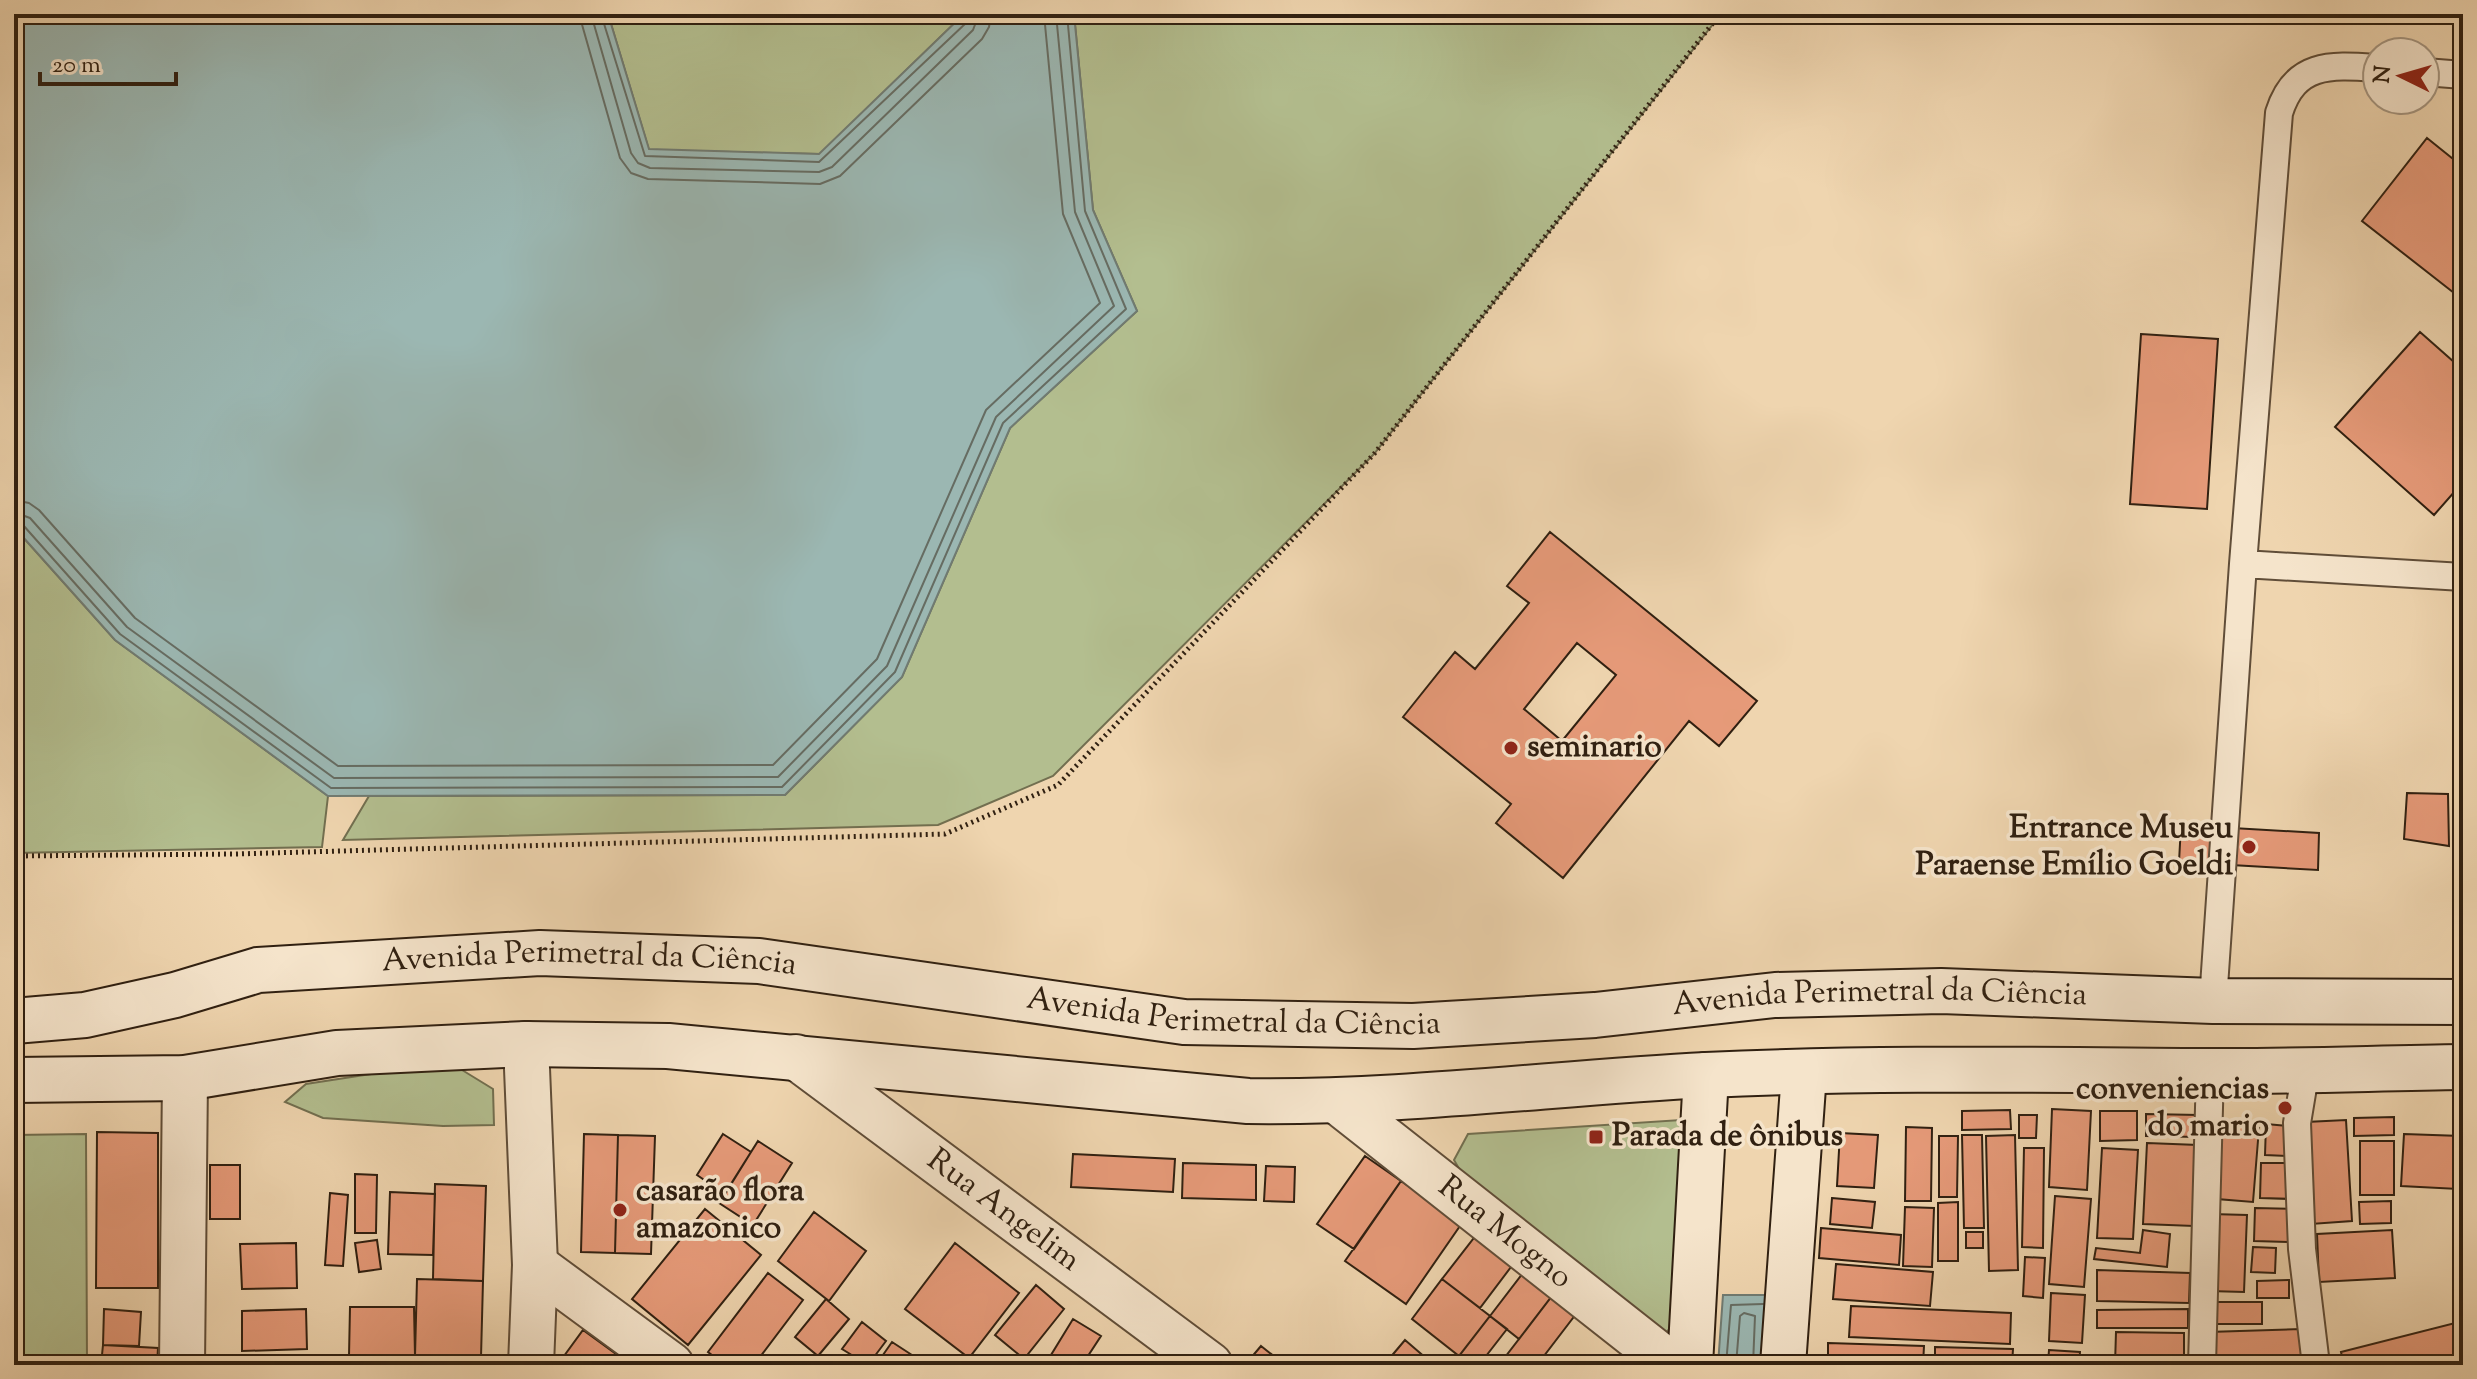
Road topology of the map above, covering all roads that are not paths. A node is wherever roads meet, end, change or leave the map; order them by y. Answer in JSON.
{"nodes":[{"id":1,"x":2361,"y":68,"type":"edge"},
{"id":2,"x":2441,"y":73,"type":"edge"},
{"id":3,"x":2463,"y":75,"type":"edge"},
{"id":4,"x":2243,"y":564,"type":"junction"},
{"id":5,"x":2463,"y":577,"type":"edge"},
{"id":6,"x":2213,"y":1001,"type":"junction"},
{"id":7,"x":2463,"y":1002,"type":"edge"},
{"id":8,"x":14,"y":1021,"type":"edge"},
{"id":9,"x":526,"y":1044,"type":"junction"},
{"id":10,"x":796,"y":1057,"type":"junction"},
{"id":11,"x":2463,"y":1067,"type":"edge"},
{"id":12,"x":2306,"y":1069,"type":"junction"},
{"id":13,"x":2210,"y":1071,"type":"junction"},
{"id":14,"x":1804,"y":1073,"type":"junction"},
{"id":15,"x":1706,"y":1075,"type":"junction"},
{"id":16,"x":185,"y":1078,"type":"junction"},
{"id":17,"x":14,"y":1080,"type":"edge"},
{"id":18,"x":1338,"y":1102,"type":"junction"},
{"id":19,"x":535,"y":1265,"type":"junction"},
{"id":20,"x":182,"y":1365,"type":"edge"},
{"id":21,"x":531,"y":1365,"type":"edge"},
{"id":22,"x":671,"y":1365,"type":"edge"},
{"id":23,"x":1210,"y":1365,"type":"edge"},
{"id":24,"x":1672,"y":1365,"type":"edge"},
{"id":25,"x":1690,"y":1365,"type":"edge"},
{"id":26,"x":1783,"y":1365,"type":"edge"},
{"id":27,"x":2202,"y":1365,"type":"edge"},
{"id":28,"x":2316,"y":1365,"type":"edge"}],
"edges":[{"from":1,"to":4,"type":"lane"},
{"from":2,"to":3,"type":"lane"},
{"from":4,"to":5,"type":"lane"},
{"from":4,"to":6,"type":"lane"},
{"from":6,"to":7,"type":"main road","name":"Avenida Perimetral da Ciência"},
{"from":6,"to":8,"type":"main road","name":"Avenida Perimetral da Ciência"},
{"from":9,"to":10,"type":"main road","name":"Avenida Perimetral da Ciência"},
{"from":9,"to":16,"type":"main road","name":"Avenida Perimetral da Ciência"},
{"from":9,"to":19,"type":"main road"},
{"from":10,"to":18,"type":"main road","name":"Avenida Perimetral da Ciência"},
{"from":10,"to":23,"type":"main road","name":"Rua Angelim"},
{"from":11,"to":12,"type":"main road","name":"Avenida Perimetral da Ciência"},
{"from":12,"to":13,"type":"main road","name":"Avenida Perimetral da Ciência"},
{"from":12,"to":28,"type":"lane"},
{"from":13,"to":14,"type":"main road","name":"Avenida Perimetral da Ciência"},
{"from":13,"to":27,"type":"lane"},
{"from":14,"to":15,"type":"main road","name":"Avenida Perimetral da Ciência"},
{"from":14,"to":26,"type":"main road"},
{"from":15,"to":18,"type":"main road","name":"Avenida Perimetral da Ciência"},
{"from":15,"to":25,"type":"main road"},
{"from":16,"to":17,"type":"main road","name":"Avenida Perimetral da Ciência"},
{"from":16,"to":20,"type":"main road"},
{"from":18,"to":24,"type":"main road","name":"Rua Mogno"},
{"from":19,"to":21,"type":"main road"},
{"from":19,"to":22,"type":"main road"}]}
